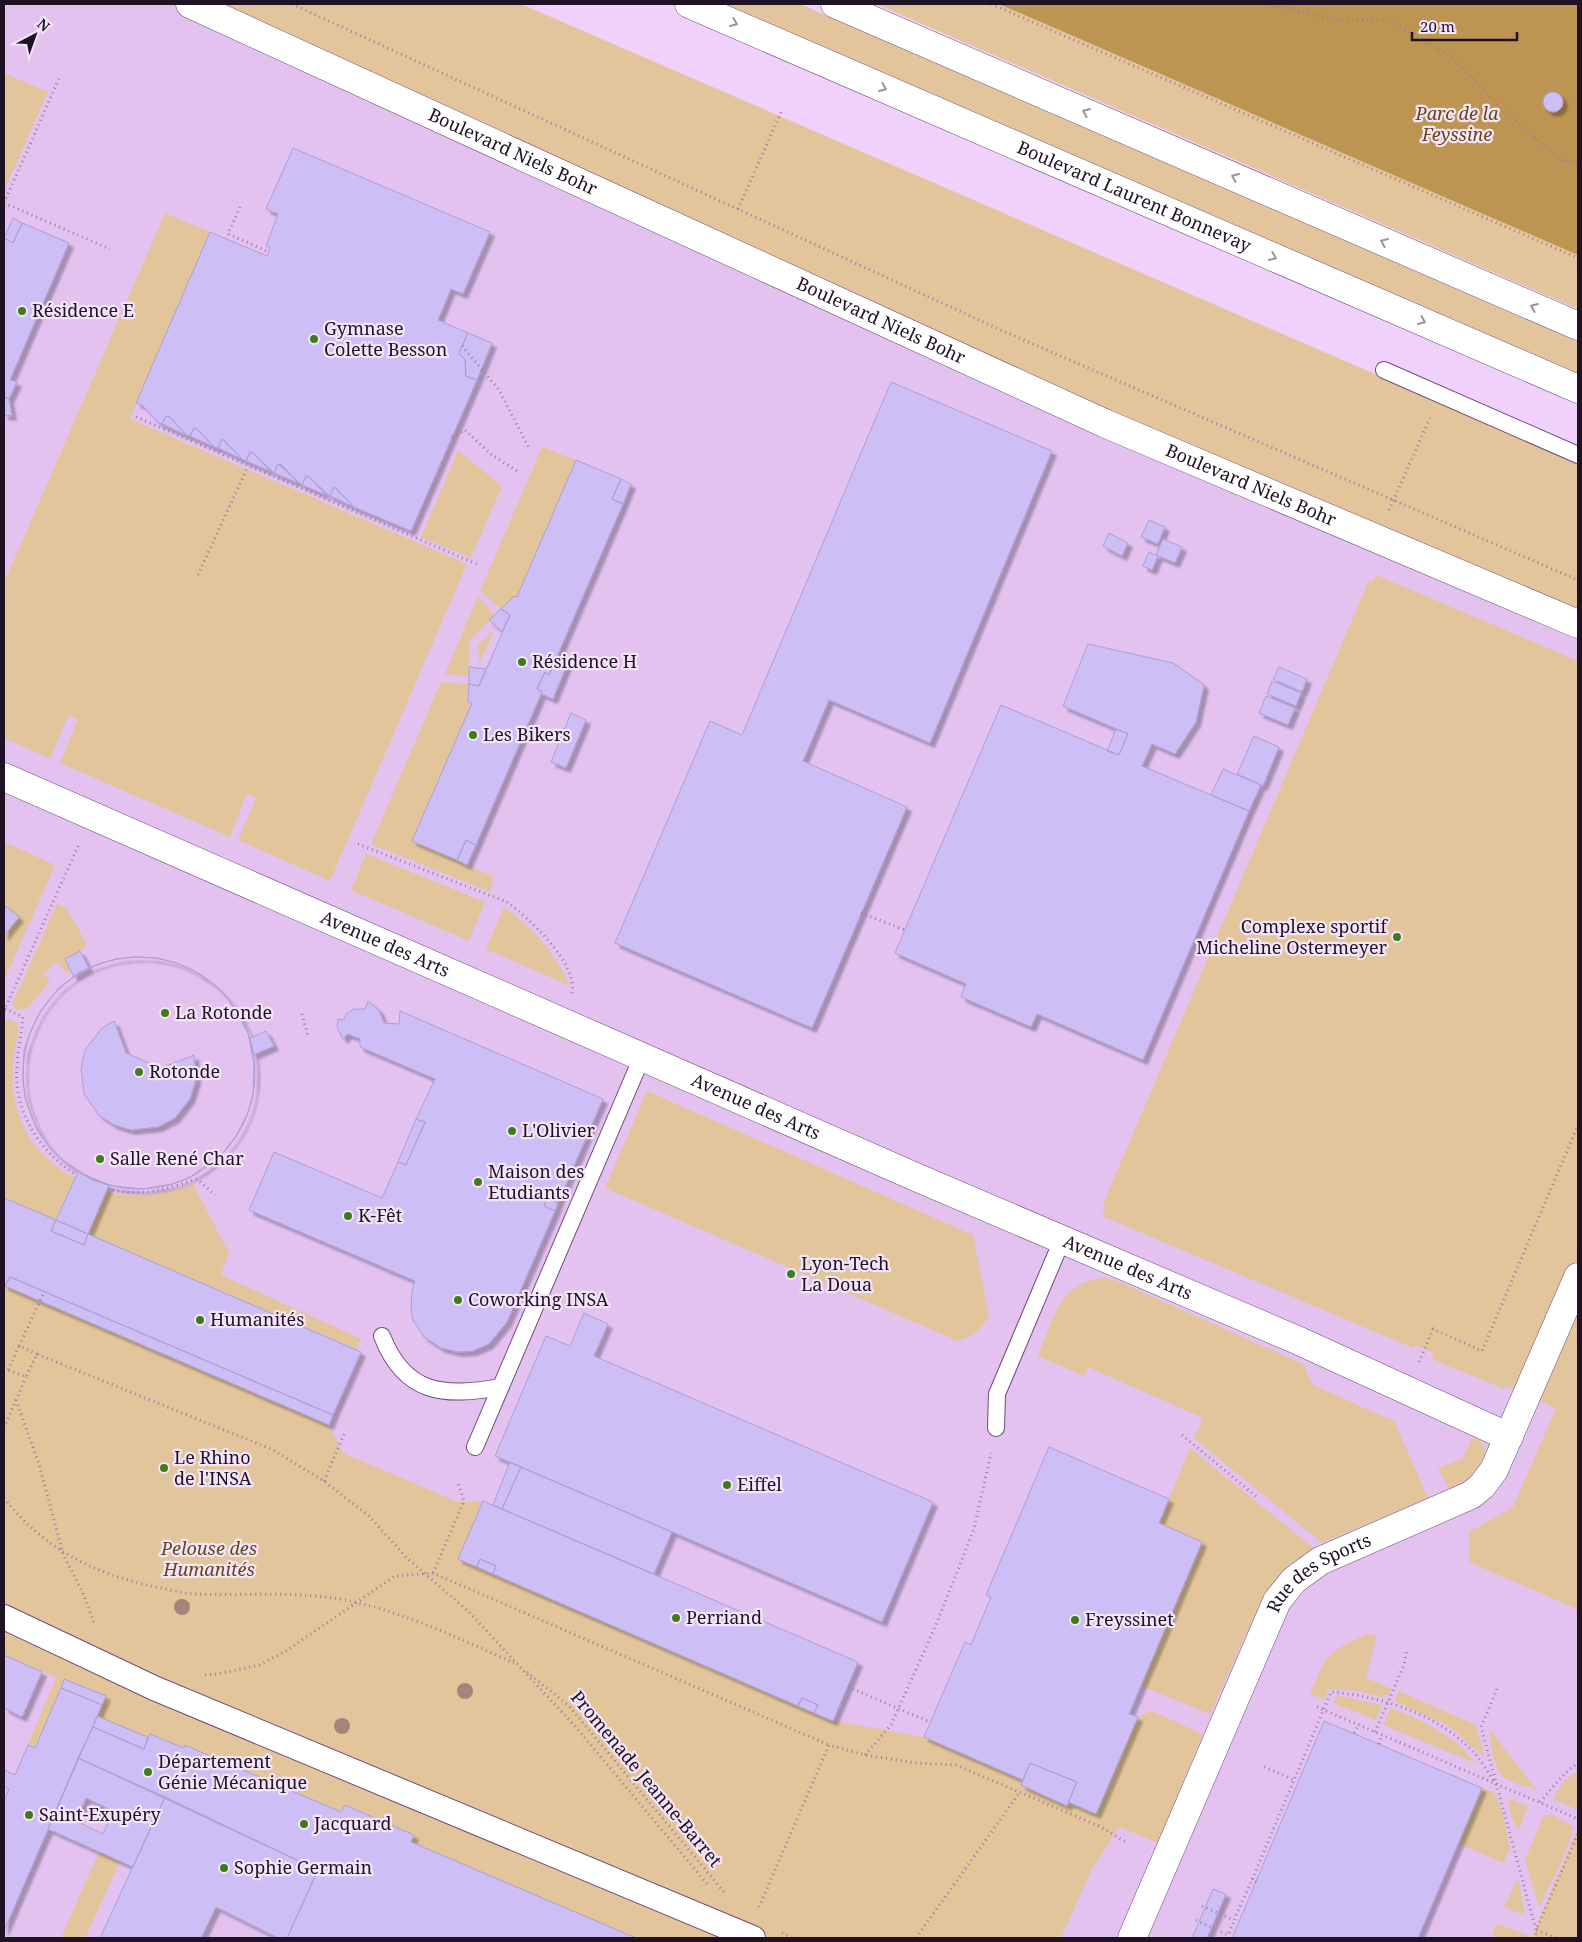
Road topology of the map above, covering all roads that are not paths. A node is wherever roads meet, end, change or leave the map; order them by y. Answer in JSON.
{"nodes":[{"id":1,"x":190,"y":4,"type":"edge"},
{"id":2,"x":690,"y":4,"type":"edge"},
{"id":3,"x":835,"y":4,"type":"edge"},
{"id":4,"x":1578,"y":326,"type":"edge"},
{"id":5,"x":1384,"y":370,"type":"dead end"},
{"id":6,"x":1578,"y":389,"type":"edge"},
{"id":7,"x":1578,"y":455,"type":"edge"},
{"id":8,"x":1578,"y":624,"type":"edge"},
{"id":9,"x":4,"y":777,"type":"edge"},
{"id":10,"x":642,"y":1058,"type":"junction"},
{"id":11,"x":1062,"y":1240,"type":"junction"},
{"id":12,"x":1578,"y":1277,"type":"edge"},
{"id":13,"x":382,"y":1336,"type":"dead end"},
{"id":14,"x":500,"y":1387,"type":"junction"},
{"id":15,"x":996,"y":1428,"type":"road end"},
{"id":16,"x":1509,"y":1437,"type":"junction"},
{"id":17,"x":475,"y":1447,"type":"dead end"},
{"id":18,"x":4,"y":1617,"type":"edge"},
{"id":19,"x":750,"y":1937,"type":"edge"},
{"id":20,"x":1132,"y":1938,"type":"edge"}],
"edges":[{"from":1,"to":8,"type":"street","name":"Boulevard Niels Bohr"},
{"from":2,"to":6,"type":"street","name":"Boulevard Laurent Bonnevay","one_way":true},
{"from":4,"to":3,"type":"street","one_way":true},
{"from":5,"to":7,"type":"lane"},
{"from":9,"to":10,"type":"street","name":"Avenue des Arts"},
{"from":10,"to":11,"type":"street","name":"Avenue des Arts"},
{"from":10,"to":14,"type":"lane"},
{"from":11,"to":15,"type":"lane"},
{"from":11,"to":16,"type":"street","name":"Avenue des Arts"},
{"from":12,"to":16,"type":"street","name":"Rue des Sports"},
{"from":13,"to":14,"type":"lane"},
{"from":14,"to":17,"type":"lane"},
{"from":16,"to":20,"type":"street","name":"Rue des Sports"},
{"from":18,"to":19,"type":"street"}]}
